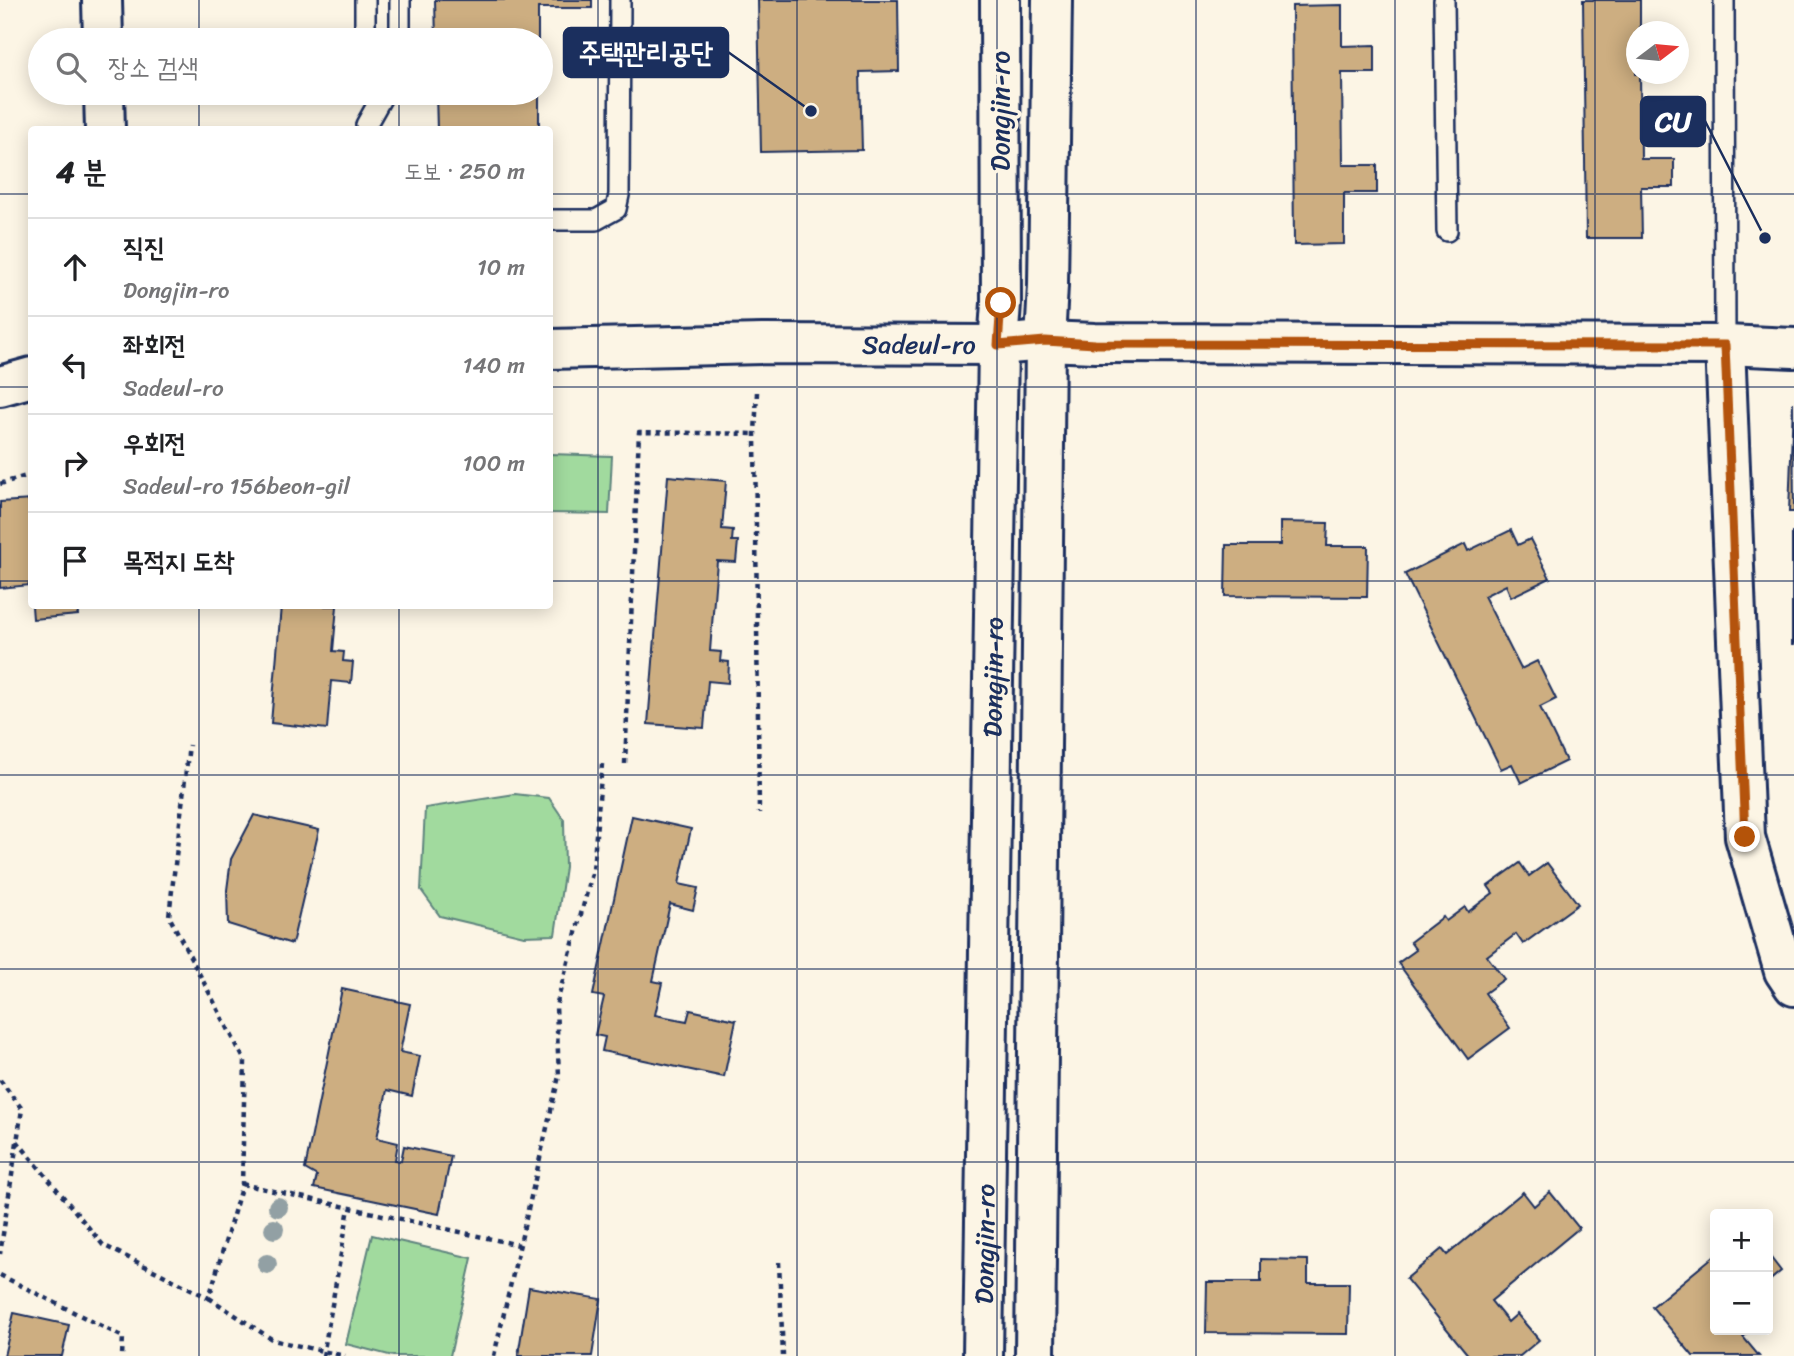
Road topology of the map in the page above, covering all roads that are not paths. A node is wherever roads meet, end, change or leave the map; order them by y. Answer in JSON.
{"nodes":[{"id":1,"x":102,"y":0,"type":"edge"},
{"id":2,"x":365,"y":0,"type":"edge"},
{"id":3,"x":400,"y":0,"type":"edge"},
{"id":4,"x":620,"y":0,"type":"edge"},
{"id":5,"x":1000,"y":0,"type":"edge"},
{"id":6,"x":1052,"y":0,"type":"edge"},
{"id":7,"x":1444,"y":0,"type":"edge"},
{"id":8,"x":1724,"y":0,"type":"edge"},
{"id":9,"x":103,"y":28,"type":"edge"},
{"id":10,"x":365,"y":28,"type":"edge"},
{"id":11,"x":400,"y":28,"type":"edge"},
{"id":12,"x":104,"y":105,"type":"edge"},
{"id":13,"x":366,"y":105,"type":"edge"},
{"id":14,"x":378,"y":105,"type":"edge"},
{"id":15,"x":105,"y":126,"type":"edge"},
{"id":16,"x":366,"y":126,"type":"edge"},
{"id":17,"x":367,"y":126,"type":"edge"},
{"id":18,"x":553,"y":220,"type":"edge"},
{"id":19,"x":1447,"y":230,"type":"dead end"},
{"id":20,"x":1001,"y":303,"type":"junction"},
{"id":21,"x":1057,"y":330,"type":"junction"},
{"id":22,"x":956,"y":345,"type":"junction"},
{"id":23,"x":998,"y":345,"type":"junction"},
{"id":24,"x":1725,"y":345,"type":"junction"},
{"id":25,"x":1794,"y":348,"type":"edge"},
{"id":26,"x":553,"y":349,"type":"edge"},
{"id":27,"x":28,"y":378,"type":"edge"},
{"id":28,"x":0,"y":386,"type":"edge"},
{"id":29,"x":998,"y":390,"type":"junction"},
{"id":30,"x":1791,"y":974,"type":"edge"},
{"id":31,"x":983,"y":1356,"type":"edge"},
{"id":32,"x":1035,"y":1356,"type":"edge"}],
"edges":[{"from":1,"to":9,"type":"street"},
{"from":2,"to":10,"type":"lane"},
{"from":3,"to":11,"type":"lane"},
{"from":4,"to":18,"type":"lane"},
{"from":5,"to":20,"type":"street","name":"Dongjin-ro"},
{"from":6,"to":21,"type":"street","name":"Dongjin-ro"},
{"from":7,"to":19,"type":"lane"},
{"from":8,"to":24,"type":"lane"},
{"from":12,"to":15,"type":"street"},
{"from":13,"to":16,"type":"lane"},
{"from":14,"to":17,"type":"lane"},
{"from":20,"to":22,"type":"street"},
{"from":20,"to":23,"type":"street","name":"Dongjin-ro"},
{"from":21,"to":23,"type":"street","name":"Sadeul-ro"},
{"from":21,"to":24,"type":"street","name":"Sadeul-ro"},
{"from":21,"to":32,"type":"street","name":"Dongjin-ro"},
{"from":22,"to":23,"type":"street","name":"Sadeul-ro"},
{"from":22,"to":26,"type":"street","name":"Sadeul-ro"},
{"from":22,"to":29,"type":"street"},
{"from":23,"to":29,"type":"street","name":"Dongjin-ro"},
{"from":24,"to":25,"type":"street","name":"Sadeul-ro"},
{"from":24,"to":30,"type":"street"},
{"from":27,"to":28,"type":"street"},
{"from":29,"to":31,"type":"street","name":"Dongjin-ro"}]}
